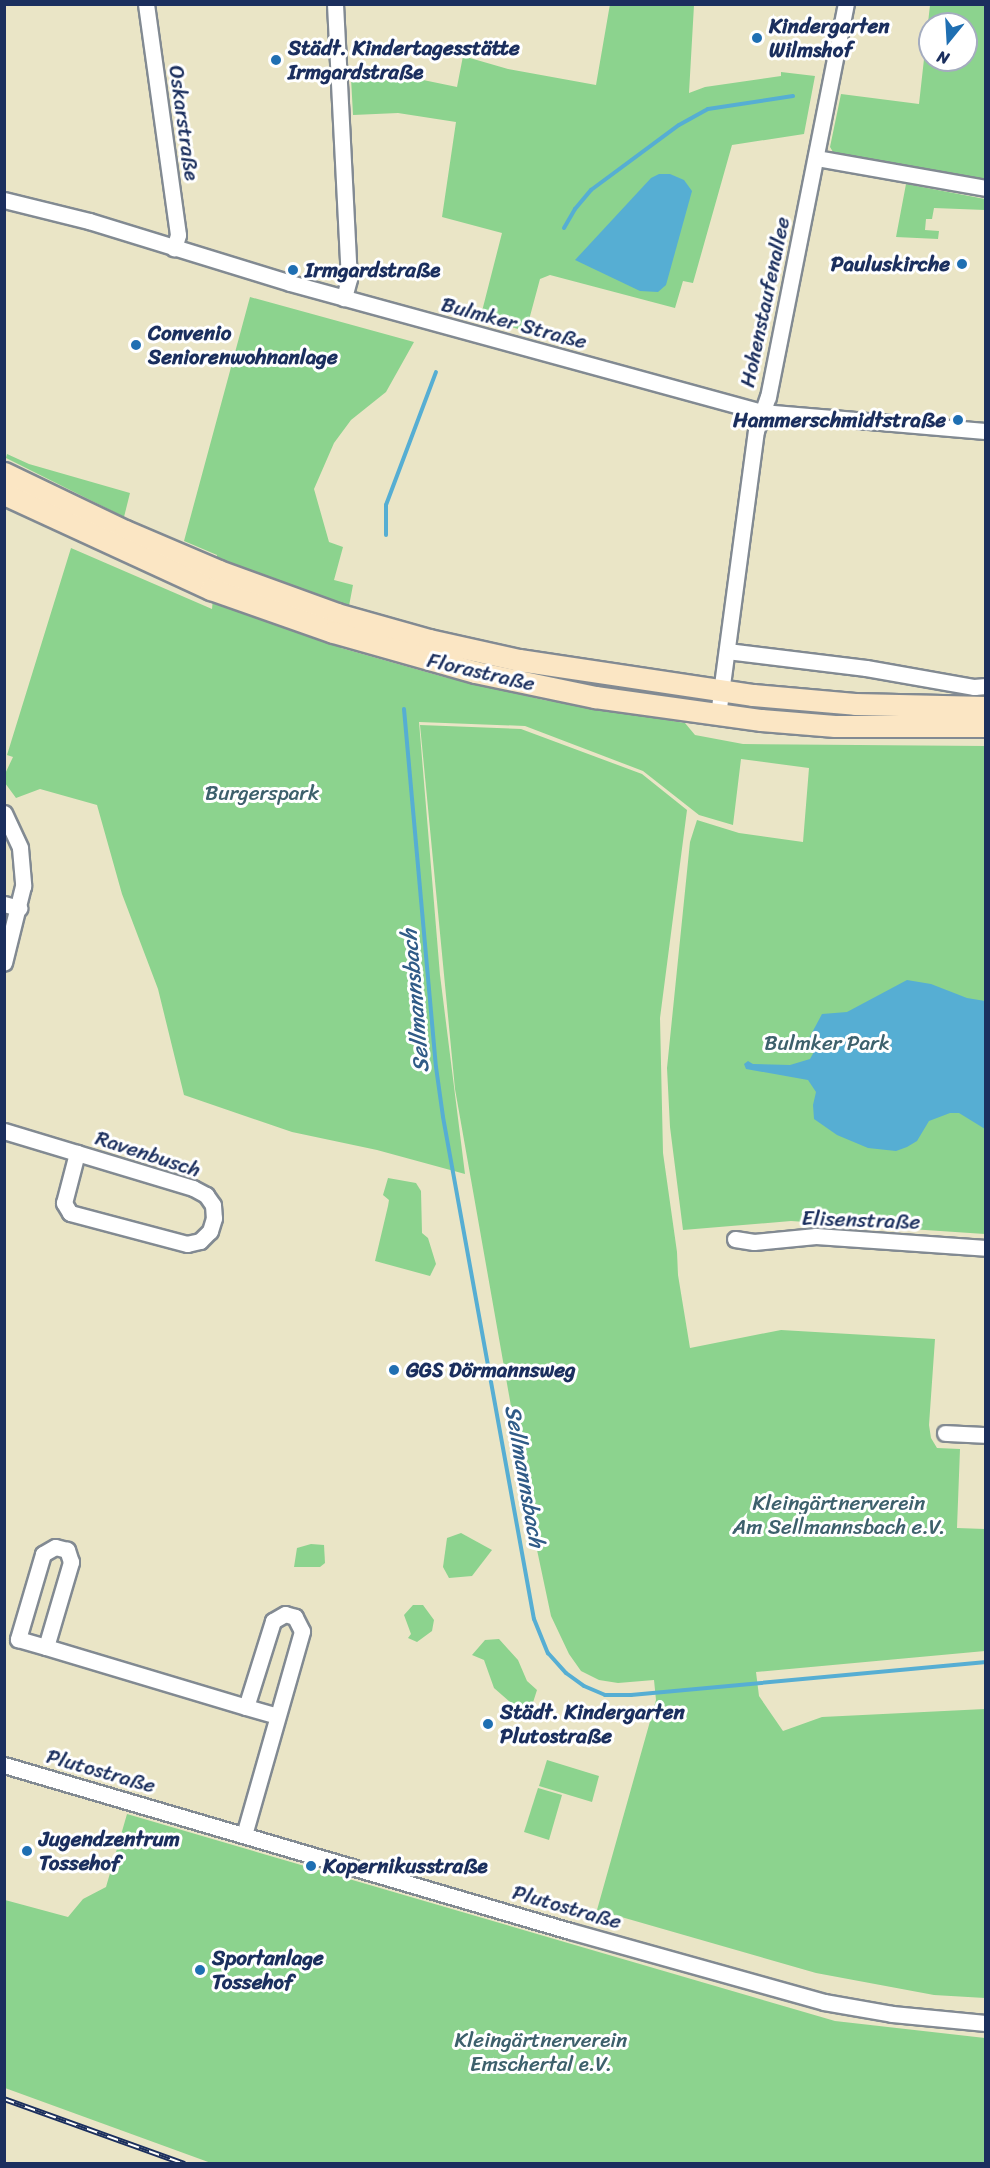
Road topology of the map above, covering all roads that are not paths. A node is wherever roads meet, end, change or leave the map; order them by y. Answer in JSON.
{"nodes":[{"id":1,"x":146,"y":4,"type":"edge"},
{"id":2,"x":335,"y":4,"type":"edge"},
{"id":3,"x":846,"y":4,"type":"edge"},
{"id":4,"x":816,"y":158,"type":"junction"},
{"id":5,"x":986,"y":188,"type":"edge"},
{"id":6,"x":4,"y":200,"type":"edge"},
{"id":7,"x":174,"y":248,"type":"junction"},
{"id":8,"x":344,"y":298,"type":"junction"},
{"id":9,"x":763,"y":412,"type":"junction"},
{"id":10,"x":986,"y":431,"type":"edge"},
{"id":11,"x":4,"y":473,"type":"edge"},
{"id":12,"x":4,"y":494,"type":"edge"},
{"id":13,"x":727,"y":651,"type":"junction"},
{"id":14,"x":986,"y":686,"type":"edge"},
{"id":15,"x":722,"y":690,"type":"junction"},
{"id":16,"x":986,"y":707,"type":"edge"},
{"id":17,"x":718,"y":716,"type":"junction"},
{"id":18,"x":986,"y":726,"type":"edge"},
{"id":19,"x":4,"y":813,"type":"edge"},
{"id":20,"x":12,"y":906,"type":"edge"},
{"id":21,"x":4,"y":963,"type":"edge"},
{"id":22,"x":4,"y":1131,"type":"edge"},
{"id":23,"x":77,"y":1153,"type":"junction"},
{"id":24,"x":735,"y":1239,"type":"dead end"},
{"id":25,"x":986,"y":1248,"type":"edge"},
{"id":26,"x":945,"y":1433,"type":"dead end"},
{"id":27,"x":986,"y":1435,"type":"edge"},
{"id":28,"x":46,"y":1647,"type":"junction"},
{"id":29,"x":246,"y":1707,"type":"junction"},
{"id":30,"x":277,"y":1716,"type":"junction"},
{"id":31,"x":4,"y":1765,"type":"edge"},
{"id":32,"x":244,"y":1835,"type":"junction"},
{"id":33,"x":986,"y":2023,"type":"edge"}],
"edges":[{"from":1,"to":7,"type":"street","name":"Oskarstraße"},
{"from":2,"to":8,"type":"street"},
{"from":3,"to":4,"type":"street","name":"Hohenstaufenallee"},
{"from":4,"to":5,"type":"street"},
{"from":4,"to":9,"type":"street","name":"Hohenstaufenallee"},
{"from":6,"to":7,"type":"street","name":"Bulmker Straße"},
{"from":7,"to":8,"type":"street","name":"Bulmker Straße"},
{"from":8,"to":9,"type":"street","name":"Bulmker Straße"},
{"from":9,"to":10,"type":"street","name":"Bulmker Straße"},
{"from":9,"to":13,"type":"street","name":"Hohenstaufenallee"},
{"from":11,"to":15,"type":"main road","name":"Florastraße"},
{"from":12,"to":17,"type":"main road","name":"Florastraße"},
{"from":13,"to":14,"type":"street"},
{"from":13,"to":15,"type":"street","name":"Hohenstaufenallee"},
{"from":15,"to":16,"type":"main road","name":"Florastraße"},
{"from":15,"to":17,"type":"street","name":"Hohenstaufenallee"},
{"from":17,"to":18,"type":"main road","name":"Florastraße"},
{"from":19,"to":20,"type":"street"},
{"from":20,"to":21,"type":"street"},
{"from":22,"to":23,"type":"street","name":"Ravenbusch"},
{"from":23,"to":23,"type":"street","name":"Ravenbusch"},
{"from":24,"to":25,"type":"street","name":"Elisenstraße"},
{"from":26,"to":27,"type":"street"},
{"from":28,"to":28,"type":"street"},
{"from":28,"to":29,"type":"street"},
{"from":29,"to":30,"type":"street"},
{"from":29,"to":30,"type":"street"},
{"from":30,"to":32,"type":"street"},
{"from":31,"to":32,"type":"street","name":"Plutostraße"},
{"from":32,"to":33,"type":"street","name":"Plutostraße"}]}
